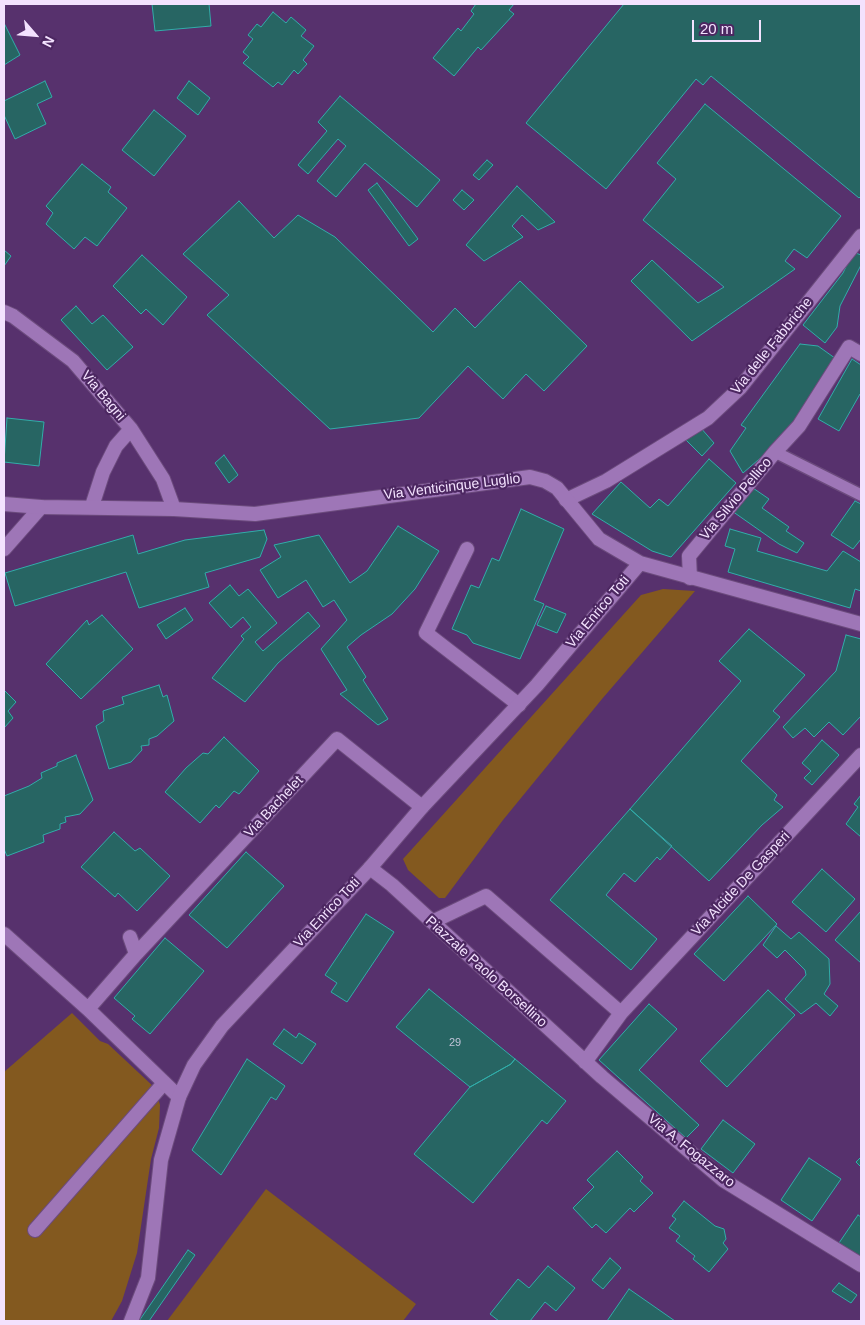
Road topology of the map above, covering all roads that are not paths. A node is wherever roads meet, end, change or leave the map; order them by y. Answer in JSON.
{"nodes":[{"id":1,"x":861,"y":236,"type":"edge"},
{"id":2,"x":4,"y":312,"type":"edge"},
{"id":3,"x":861,"y":354,"type":"edge"},
{"id":4,"x":131,"y":429,"type":"junction"},
{"id":5,"x":775,"y":452,"type":"junction"},
{"id":6,"x":861,"y":495,"type":"edge"},
{"id":7,"x":566,"y":500,"type":"junction"},
{"id":8,"x":4,"y":504,"type":"edge"},
{"id":9,"x":92,"y":506,"type":"junction"},
{"id":10,"x":41,"y":507,"type":"junction"},
{"id":11,"x":174,"y":509,"type":"junction"},
{"id":12,"x":467,"y":548,"type":"dead end"},
{"id":13,"x":4,"y":549,"type":"edge"},
{"id":14,"x":640,"y":563,"type":"junction"},
{"id":15,"x":690,"y":578,"type":"junction"},
{"id":16,"x":861,"y":624,"type":"edge"},
{"id":17,"x":519,"y":705,"type":"junction"},
{"id":18,"x":861,"y":755,"type":"edge"},
{"id":19,"x":422,"y":807,"type":"junction"},
{"id":20,"x":370,"y":868,"type":"junction"},
{"id":21,"x":432,"y":922,"type":"junction"},
{"id":22,"x":4,"y":934,"type":"edge"},
{"id":23,"x":130,"y":938,"type":"dead end"},
{"id":24,"x":136,"y":954,"type":"junction"},
{"id":25,"x":88,"y":1009,"type":"junction"},
{"id":26,"x":621,"y":1013,"type":"junction"},
{"id":27,"x":585,"y":1062,"type":"junction"},
{"id":28,"x":602,"y":1077,"type":"joint"},
{"id":29,"x":164,"y":1083,"type":"junction"},
{"id":30,"x":179,"y":1097,"type":"junction"},
{"id":31,"x":35,"y":1230,"type":"dead end"},
{"id":32,"x":861,"y":1265,"type":"edge"},
{"id":33,"x":131,"y":1321,"type":"edge"}],
"edges":[{"from":1,"to":7,"type":"street","name":"Via delle Fabbriche"},
{"from":2,"to":4,"type":"street","name":"Via Bagni"},
{"from":3,"to":5,"type":"street","name":"Via Silvio Pellico"},
{"from":4,"to":9,"type":"street","name":"Via Bagni"},
{"from":4,"to":11,"type":"street"},
{"from":5,"to":6,"type":"lane"},
{"from":5,"to":15,"type":"street","name":"Via Silvio Pellico"},
{"from":7,"to":11,"type":"street","name":"Via Venticinque Luglio"},
{"from":7,"to":14,"type":"street","name":"Via Venticinque Luglio"},
{"from":8,"to":10,"type":"street","name":"Via Venticinque Luglio"},
{"from":9,"to":10,"type":"street","name":"Via Venticinque Luglio"},
{"from":9,"to":11,"type":"street","name":"Via Venticinque Luglio"},
{"from":10,"to":13,"type":"street"},
{"from":12,"to":17,"type":"street"},
{"from":14,"to":15,"type":"street","name":"Via Venticinque Luglio"},
{"from":14,"to":17,"type":"street","name":"Via Enrico Toti"},
{"from":15,"to":16,"type":"street","name":"Via Venticinque Luglio"},
{"from":17,"to":19,"type":"street","name":"Via Enrico Toti"},
{"from":18,"to":26,"type":"street","name":"Via Alcide De Gasperi"},
{"from":19,"to":20,"type":"street","name":"Via Enrico Toti"},
{"from":19,"to":24,"type":"street","name":"Via Bachelet"},
{"from":20,"to":21,"type":"street","name":"Piazzale Paolo Borsellino"},
{"from":20,"to":30,"type":"street","name":"Via Enrico Toti"},
{"from":21,"to":26,"type":"street"},
{"from":21,"to":27,"type":"street","name":"Piazzale Paolo Borsellino"},
{"from":22,"to":25,"type":"street"},
{"from":23,"to":24,"type":"street"},
{"from":24,"to":25,"type":"street"},
{"from":25,"to":29,"type":"street"},
{"from":26,"to":27,"type":"street","name":"Via Alcide De Gasperi"},
{"from":27,"to":28,"type":"street","name":"Piazzale Paolo Borsellino"},
{"from":28,"to":32,"type":"street","name":"Via A. Fogazzaro"},
{"from":29,"to":30,"type":"street"},
{"from":29,"to":31,"type":"street"},
{"from":30,"to":33,"type":"street","name":"Via Enrico Toti"}]}
